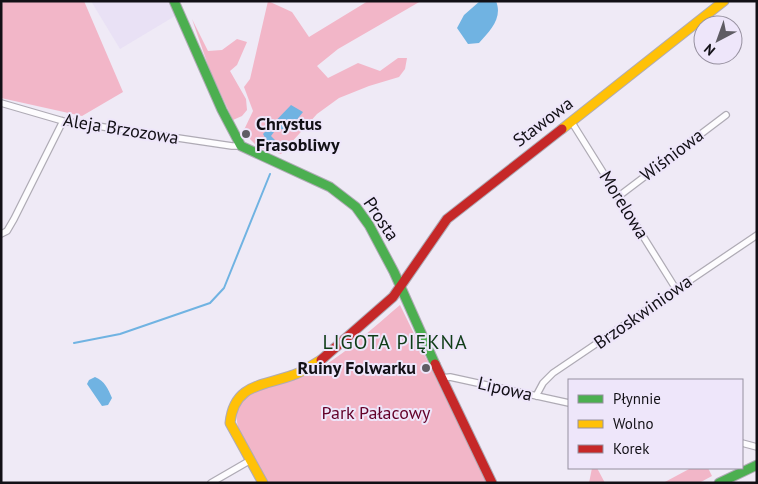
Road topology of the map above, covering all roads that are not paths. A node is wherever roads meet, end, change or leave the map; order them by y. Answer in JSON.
{"nodes":[{"id":1,"x":174,"y":1,"type":"edge"},
{"id":2,"x":724,"y":1,"type":"edge"},
{"id":3,"x":1,"y":103,"type":"edge"},
{"id":4,"x":726,"y":115,"type":"dead end"},
{"id":5,"x":63,"y":120,"type":"junction"},
{"id":6,"x":571,"y":121,"type":"junction"},
{"id":7,"x":241,"y":146,"type":"junction"},
{"id":8,"x":618,"y":196,"type":"junction"},
{"id":9,"x":1,"y":234,"type":"edge"},
{"id":10,"x":757,"y":235,"type":"edge"},
{"id":11,"x":400,"y":286,"type":"junction"},
{"id":12,"x":676,"y":289,"type":"junction"},
{"id":13,"x":441,"y":378,"type":"junction"},
{"id":14,"x":536,"y":396,"type":"junction"},
{"id":15,"x":568,"y":404,"type":"edge"},
{"id":16,"x":743,"y":443,"type":"edge"},
{"id":17,"x":757,"y":447,"type":"edge"},
{"id":18,"x":250,"y":461,"type":"junction"},
{"id":19,"x":757,"y":465,"type":"edge"},
{"id":20,"x":211,"y":483,"type":"edge"},
{"id":21,"x":262,"y":483,"type":"edge"},
{"id":22,"x":492,"y":483,"type":"edge"},
{"id":23,"x":719,"y":483,"type":"edge"}],
"edges":[{"from":1,"to":7,"type":"street"},
{"from":2,"to":6,"type":"street","name":"Stawowa"},
{"from":3,"to":5,"type":"street","name":"Aleja Brzozowa"},
{"from":4,"to":8,"type":"street","name":"Wiśniowa"},
{"from":5,"to":7,"type":"street","name":"Aleja Brzozowa"},
{"from":5,"to":9,"type":"street"},
{"from":6,"to":8,"type":"street","name":"Morelowa"},
{"from":6,"to":11,"type":"street","name":"Stawowa"},
{"from":7,"to":11,"type":"street","name":"Prosta"},
{"from":8,"to":12,"type":"street","name":"Morelowa"},
{"from":10,"to":12,"type":"street","name":"Brzoskwiniowa"},
{"from":11,"to":13,"type":"street","name":"Prosta"},
{"from":11,"to":18,"type":"street","name":"Stawowa"},
{"from":12,"to":14,"type":"street","name":"Brzoskwiniowa"},
{"from":13,"to":14,"type":"street","name":"Lipowa"},
{"from":13,"to":22,"type":"street","name":"Prosta"},
{"from":14,"to":15,"type":"street","name":"Lipowa"},
{"from":16,"to":17,"type":"street"},
{"from":18,"to":20,"type":"street"},
{"from":18,"to":21,"type":"street","name":"Stawowa"},
{"from":19,"to":23,"type":"street"}]}
